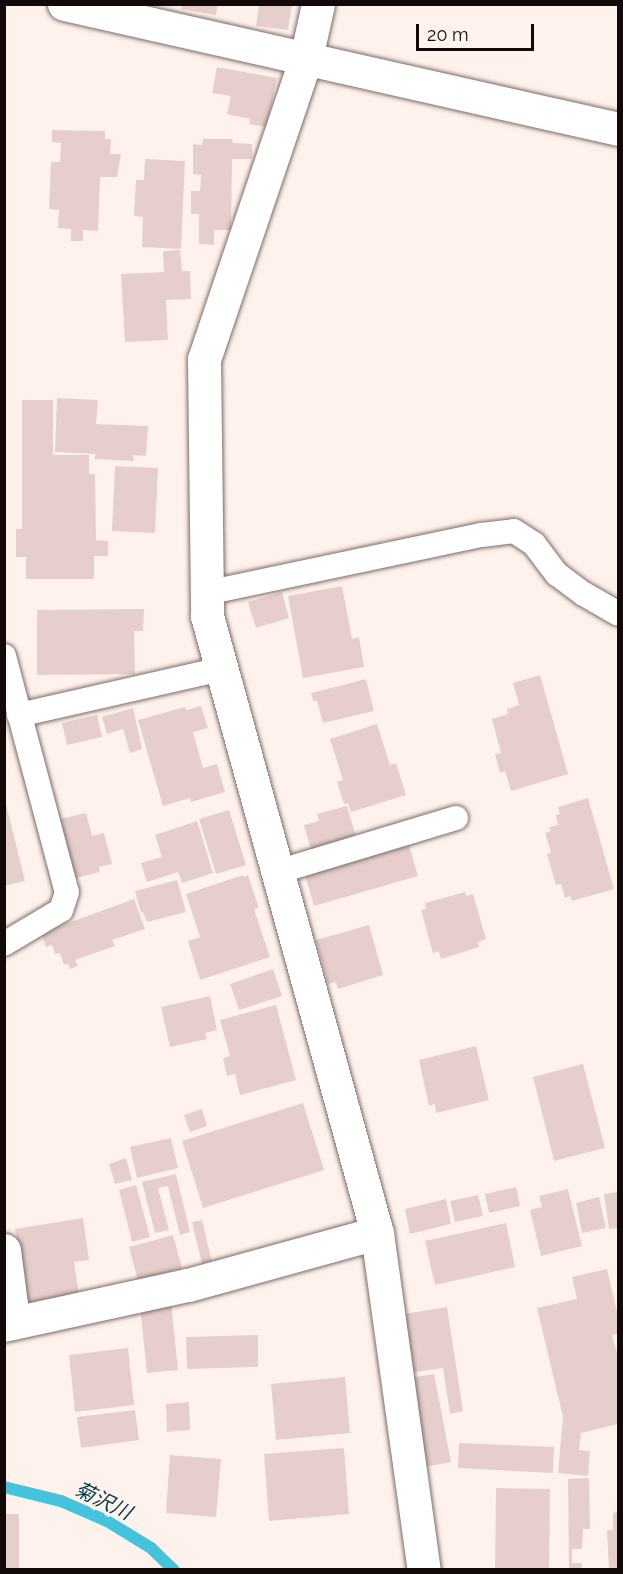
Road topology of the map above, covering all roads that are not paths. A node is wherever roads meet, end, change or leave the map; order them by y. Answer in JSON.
{"nodes":[{"id":1,"x":64,"y":4,"type":"edge"},
{"id":2,"x":318,"y":4,"type":"edge"},
{"id":3,"x":306,"y":58,"type":"junction"},
{"id":4,"x":618,"y":129,"type":"edge"},
{"id":5,"x":206,"y":593,"type":"junction"},
{"id":6,"x":618,"y":614,"type":"edge"},
{"id":7,"x":4,"y":656,"type":"edge"},
{"id":8,"x":222,"y":669,"type":"junction"},
{"id":9,"x":19,"y":715,"type":"junction"},
{"id":10,"x":456,"y":818,"type":"dead end"},
{"id":11,"x":277,"y":872,"type":"junction"},
{"id":12,"x":4,"y":944,"type":"edge"},
{"id":13,"x":376,"y":1233,"type":"junction"},
{"id":14,"x":4,"y":1250,"type":"edge"},
{"id":15,"x":4,"y":1324,"type":"edge"},
{"id":16,"x":424,"y":1569,"type":"edge"}],
"edges":[{"from":1,"to":3,"type":"street"},
{"from":2,"to":3,"type":"street"},
{"from":3,"to":4,"type":"street"},
{"from":3,"to":5,"type":"street"},
{"from":5,"to":6,"type":"lane"},
{"from":5,"to":8,"type":"street"},
{"from":7,"to":9,"type":"lane"},
{"from":8,"to":9,"type":"lane"},
{"from":8,"to":11,"type":"street"},
{"from":9,"to":12,"type":"lane"},
{"from":10,"to":11,"type":"lane"},
{"from":11,"to":13,"type":"street"},
{"from":13,"to":15,"type":"street"},
{"from":13,"to":16,"type":"street"},
{"from":14,"to":15,"type":"street"}]}
